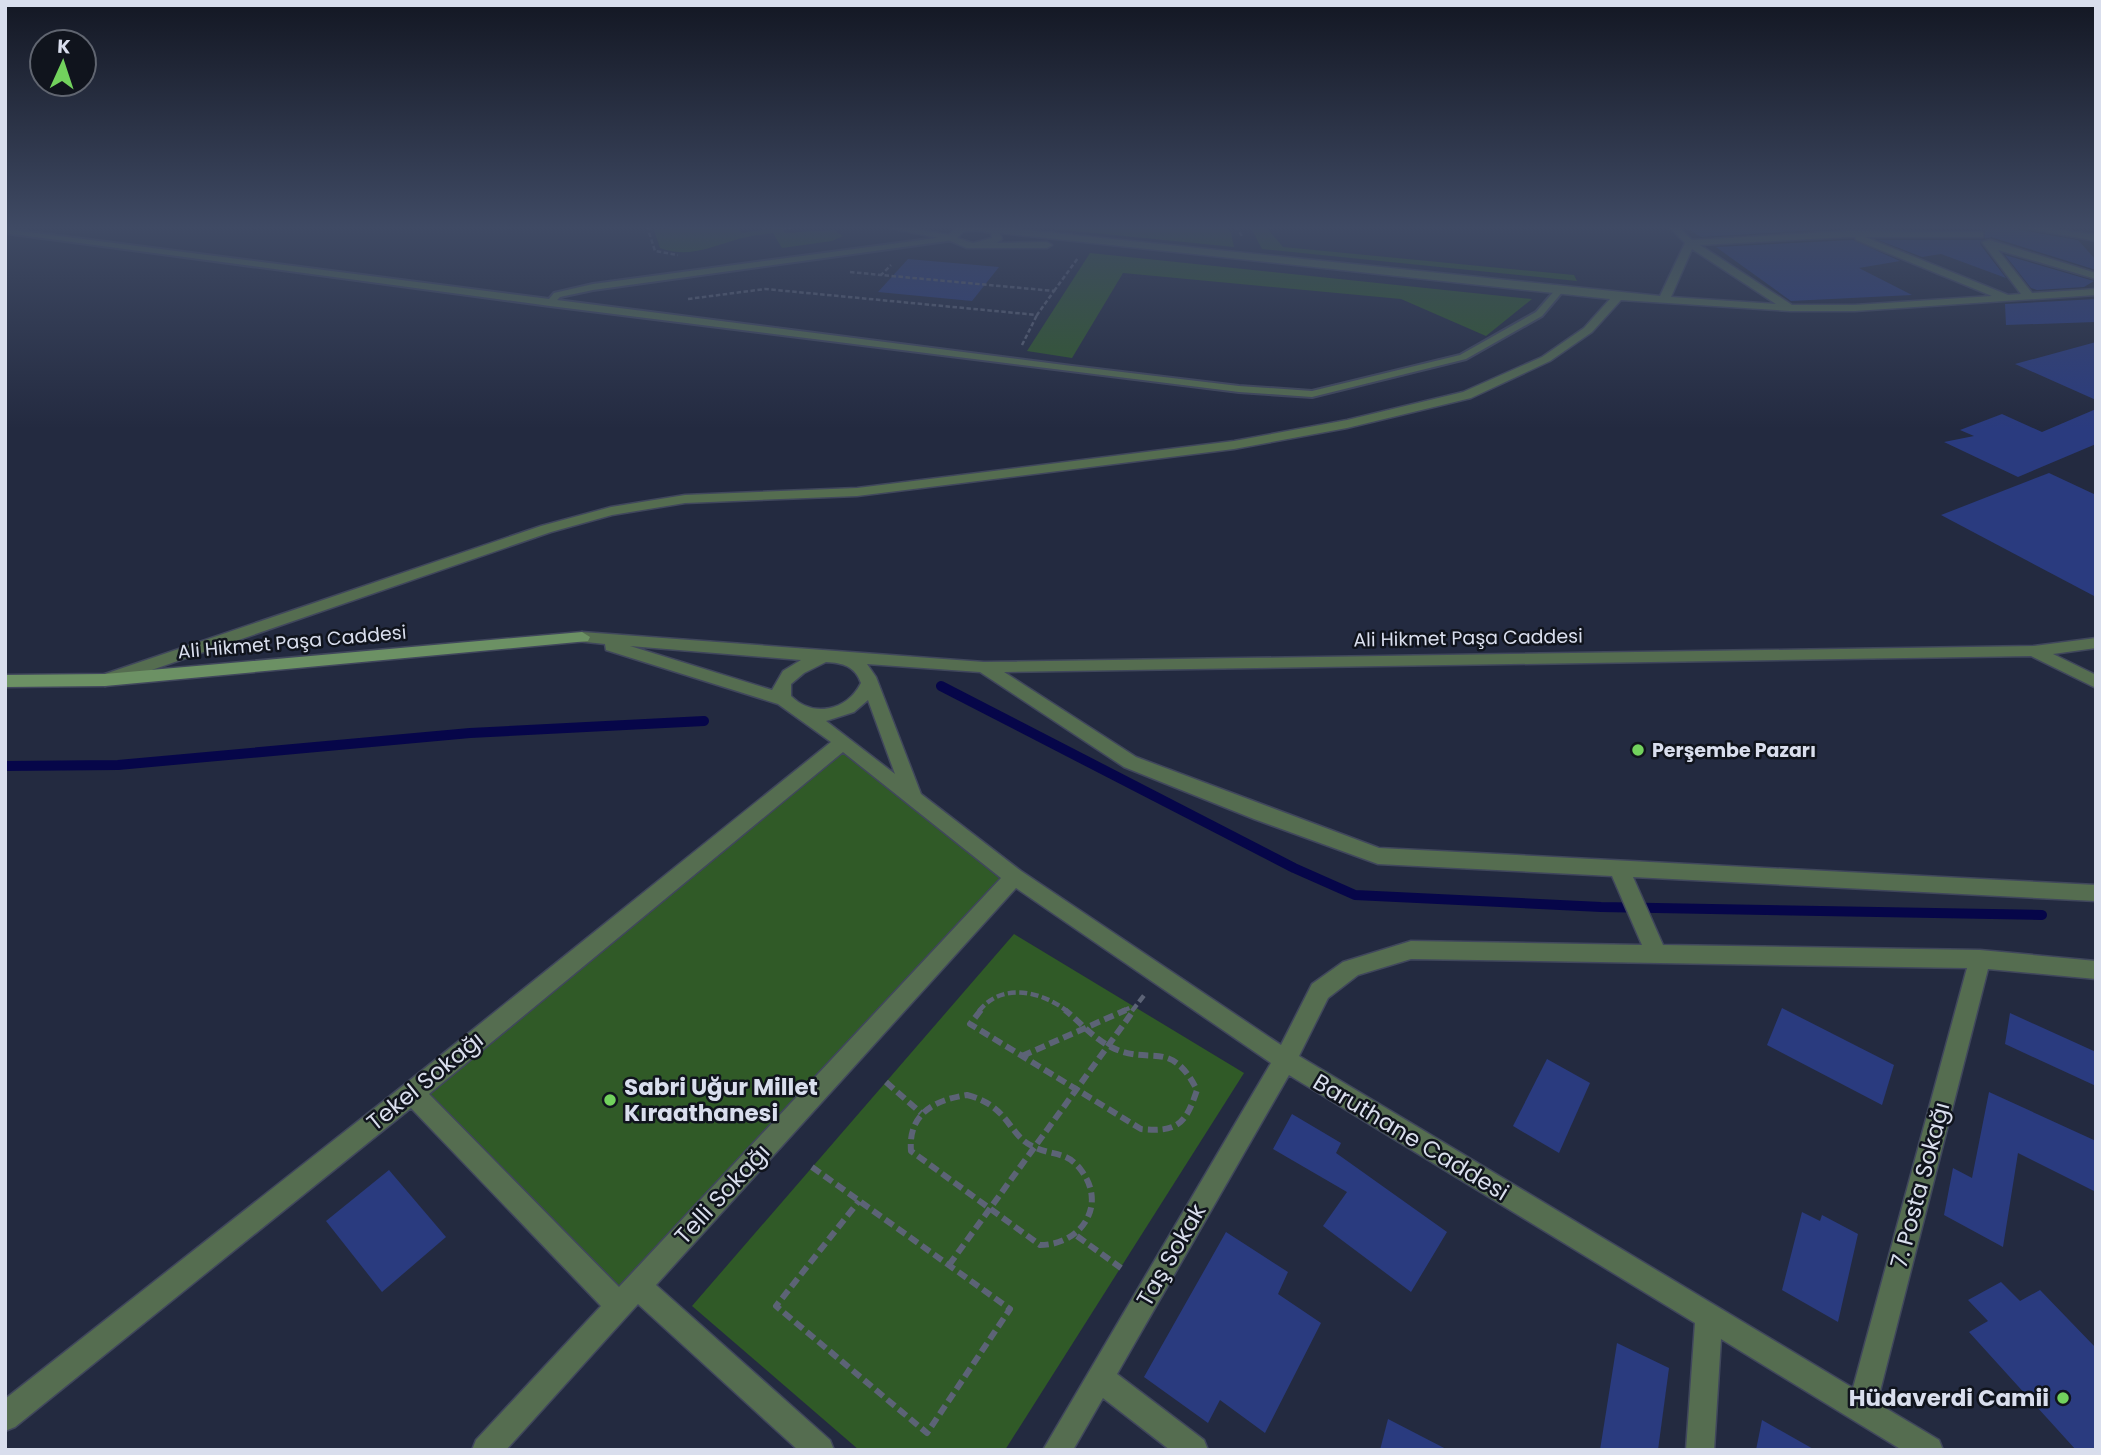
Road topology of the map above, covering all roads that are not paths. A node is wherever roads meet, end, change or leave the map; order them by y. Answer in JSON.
{"nodes":[{"id":1,"x":481,"y":294,"type":"edge"},
{"id":2,"x":562,"y":294,"type":"edge"},
{"id":3,"x":1557,"y":294,"type":"edge"},
{"id":4,"x":1592,"y":294,"type":"edge"},
{"id":5,"x":1667,"y":294,"type":"edge"},
{"id":6,"x":1768,"y":294,"type":"edge"},
{"id":7,"x":2000,"y":294,"type":"edge"},
{"id":8,"x":2026,"y":294,"type":"edge"},
{"id":9,"x":2075,"y":294,"type":"edge"},
{"id":10,"x":1618,"y":297,"type":"junction"},
{"id":11,"x":2010,"y":298,"type":"junction"},
{"id":12,"x":2029,"y":298,"type":"junction"},
{"id":13,"x":1664,"y":300,"type":"junction"},
{"id":14,"x":550,"y":303,"type":"junction"},
{"id":15,"x":1790,"y":308,"type":"junction"},
{"id":16,"x":582,"y":637,"type":"junction"},
{"id":17,"x":2096,"y":643,"type":"edge"},
{"id":18,"x":2034,"y":651,"type":"junction"},
{"id":19,"x":833,"y":657,"type":"junction"},
{"id":20,"x":984,"y":667,"type":"junction"},
{"id":21,"x":867,"y":674,"type":"junction"},
{"id":22,"x":104,"y":680,"type":"junction"},
{"id":23,"x":5,"y":681,"type":"edge"},
{"id":24,"x":2096,"y":682,"type":"edge"},
{"id":25,"x":785,"y":700,"type":"junction"},
{"id":26,"x":805,"y":713,"type":"junction"},
{"id":27,"x":843,"y":742,"type":"junction"},
{"id":28,"x":912,"y":795,"type":"junction"},
{"id":29,"x":1619,"y":868,"type":"junction"},
{"id":30,"x":1014,"y":877,"type":"junction"},
{"id":31,"x":2096,"y":893,"type":"edge"},
{"id":32,"x":1657,"y":956,"type":"junction"},
{"id":33,"x":1980,"y":959,"type":"junction"},
{"id":34,"x":2096,"y":970,"type":"edge"},
{"id":35,"x":1285,"y":1060,"type":"junction"},
{"id":36,"x":412,"y":1093,"type":"junction"},
{"id":37,"x":628,"y":1296,"type":"junction"},
{"id":38,"x":1709,"y":1319,"type":"junction"},
{"id":39,"x":1099,"y":1378,"type":"junction"},
{"id":40,"x":1861,"y":1410,"type":"junction"},
{"id":41,"x":5,"y":1417,"type":"edge"},
{"id":42,"x":486,"y":1450,"type":"edge"},
{"id":43,"x":820,"y":1450,"type":"edge"},
{"id":44,"x":1057,"y":1450,"type":"edge"},
{"id":45,"x":1194,"y":1450,"type":"edge"},
{"id":46,"x":1700,"y":1450,"type":"edge"},
{"id":47,"x":1929,"y":1450,"type":"edge"}],
"edges":[{"from":1,"to":14,"type":"lane"},
{"from":2,"to":14,"type":"lane"},
{"from":3,"to":14,"type":"lane"},
{"from":4,"to":10,"type":"street"},
{"from":5,"to":13,"type":"street"},
{"from":6,"to":15,"type":"street"},
{"from":7,"to":11,"type":"street"},
{"from":8,"to":12,"type":"street"},
{"from":9,"to":12,"type":"street"},
{"from":10,"to":13,"type":"street"},
{"from":10,"to":22,"type":"street"},
{"from":11,"to":12,"type":"street"},
{"from":11,"to":15,"type":"street"},
{"from":13,"to":15,"type":"street"},
{"from":16,"to":19,"type":"street","name":"Ali Hikmet Paşa Caddesi"},
{"from":16,"to":22,"type":"main road","name":"Ali Hikmet Paşa Caddesi"},
{"from":16,"to":25,"type":"street"},
{"from":17,"to":18,"type":"street","name":"Ali Hikmet Paşa Caddesi"},
{"from":18,"to":20,"type":"street","name":"Ali Hikmet Paşa Caddesi"},
{"from":18,"to":24,"type":"street"},
{"from":19,"to":20,"type":"street","name":"Ali Hikmet Paşa Caddesi"},
{"from":19,"to":21,"type":"street"},
{"from":19,"to":25,"type":"street"},
{"from":20,"to":29,"type":"street"},
{"from":21,"to":26,"type":"street"},
{"from":21,"to":28,"type":"street"},
{"from":22,"to":23,"type":"main road","name":"Ali Hikmet Paşa Caddesi"},
{"from":25,"to":26,"type":"street"},
{"from":26,"to":27,"type":"street","name":"Baruthane Caddesi"},
{"from":27,"to":28,"type":"street","name":"Baruthane Caddesi"},
{"from":27,"to":36,"type":"street","name":"Tekel Sokağı"},
{"from":28,"to":30,"type":"street","name":"Baruthane Caddesi"},
{"from":29,"to":31,"type":"street"},
{"from":29,"to":32,"type":"street"},
{"from":30,"to":35,"type":"street","name":"Baruthane Caddesi"},
{"from":30,"to":37,"type":"street","name":"Telli Sokağı"},
{"from":32,"to":33,"type":"street","name":"Taş Sokak"},
{"from":32,"to":35,"type":"street","name":"Taş Sokak"},
{"from":33,"to":34,"type":"street","name":"Taş Sokak"},
{"from":33,"to":40,"type":"street","name":"7. Posta Sokağı"},
{"from":35,"to":38,"type":"street","name":"Baruthane Caddesi"},
{"from":35,"to":39,"type":"street","name":"Taş Sokak"},
{"from":36,"to":37,"type":"street"},
{"from":36,"to":41,"type":"street","name":"Tekel Sokağı"},
{"from":37,"to":42,"type":"street","name":"Telli Sokağı"},
{"from":37,"to":43,"type":"street"},
{"from":38,"to":40,"type":"street","name":"Baruthane Caddesi"},
{"from":38,"to":46,"type":"street"},
{"from":39,"to":44,"type":"street","name":"Taş Sokak"},
{"from":39,"to":45,"type":"street"},
{"from":40,"to":47,"type":"street","name":"Baruthane Caddesi"}]}
